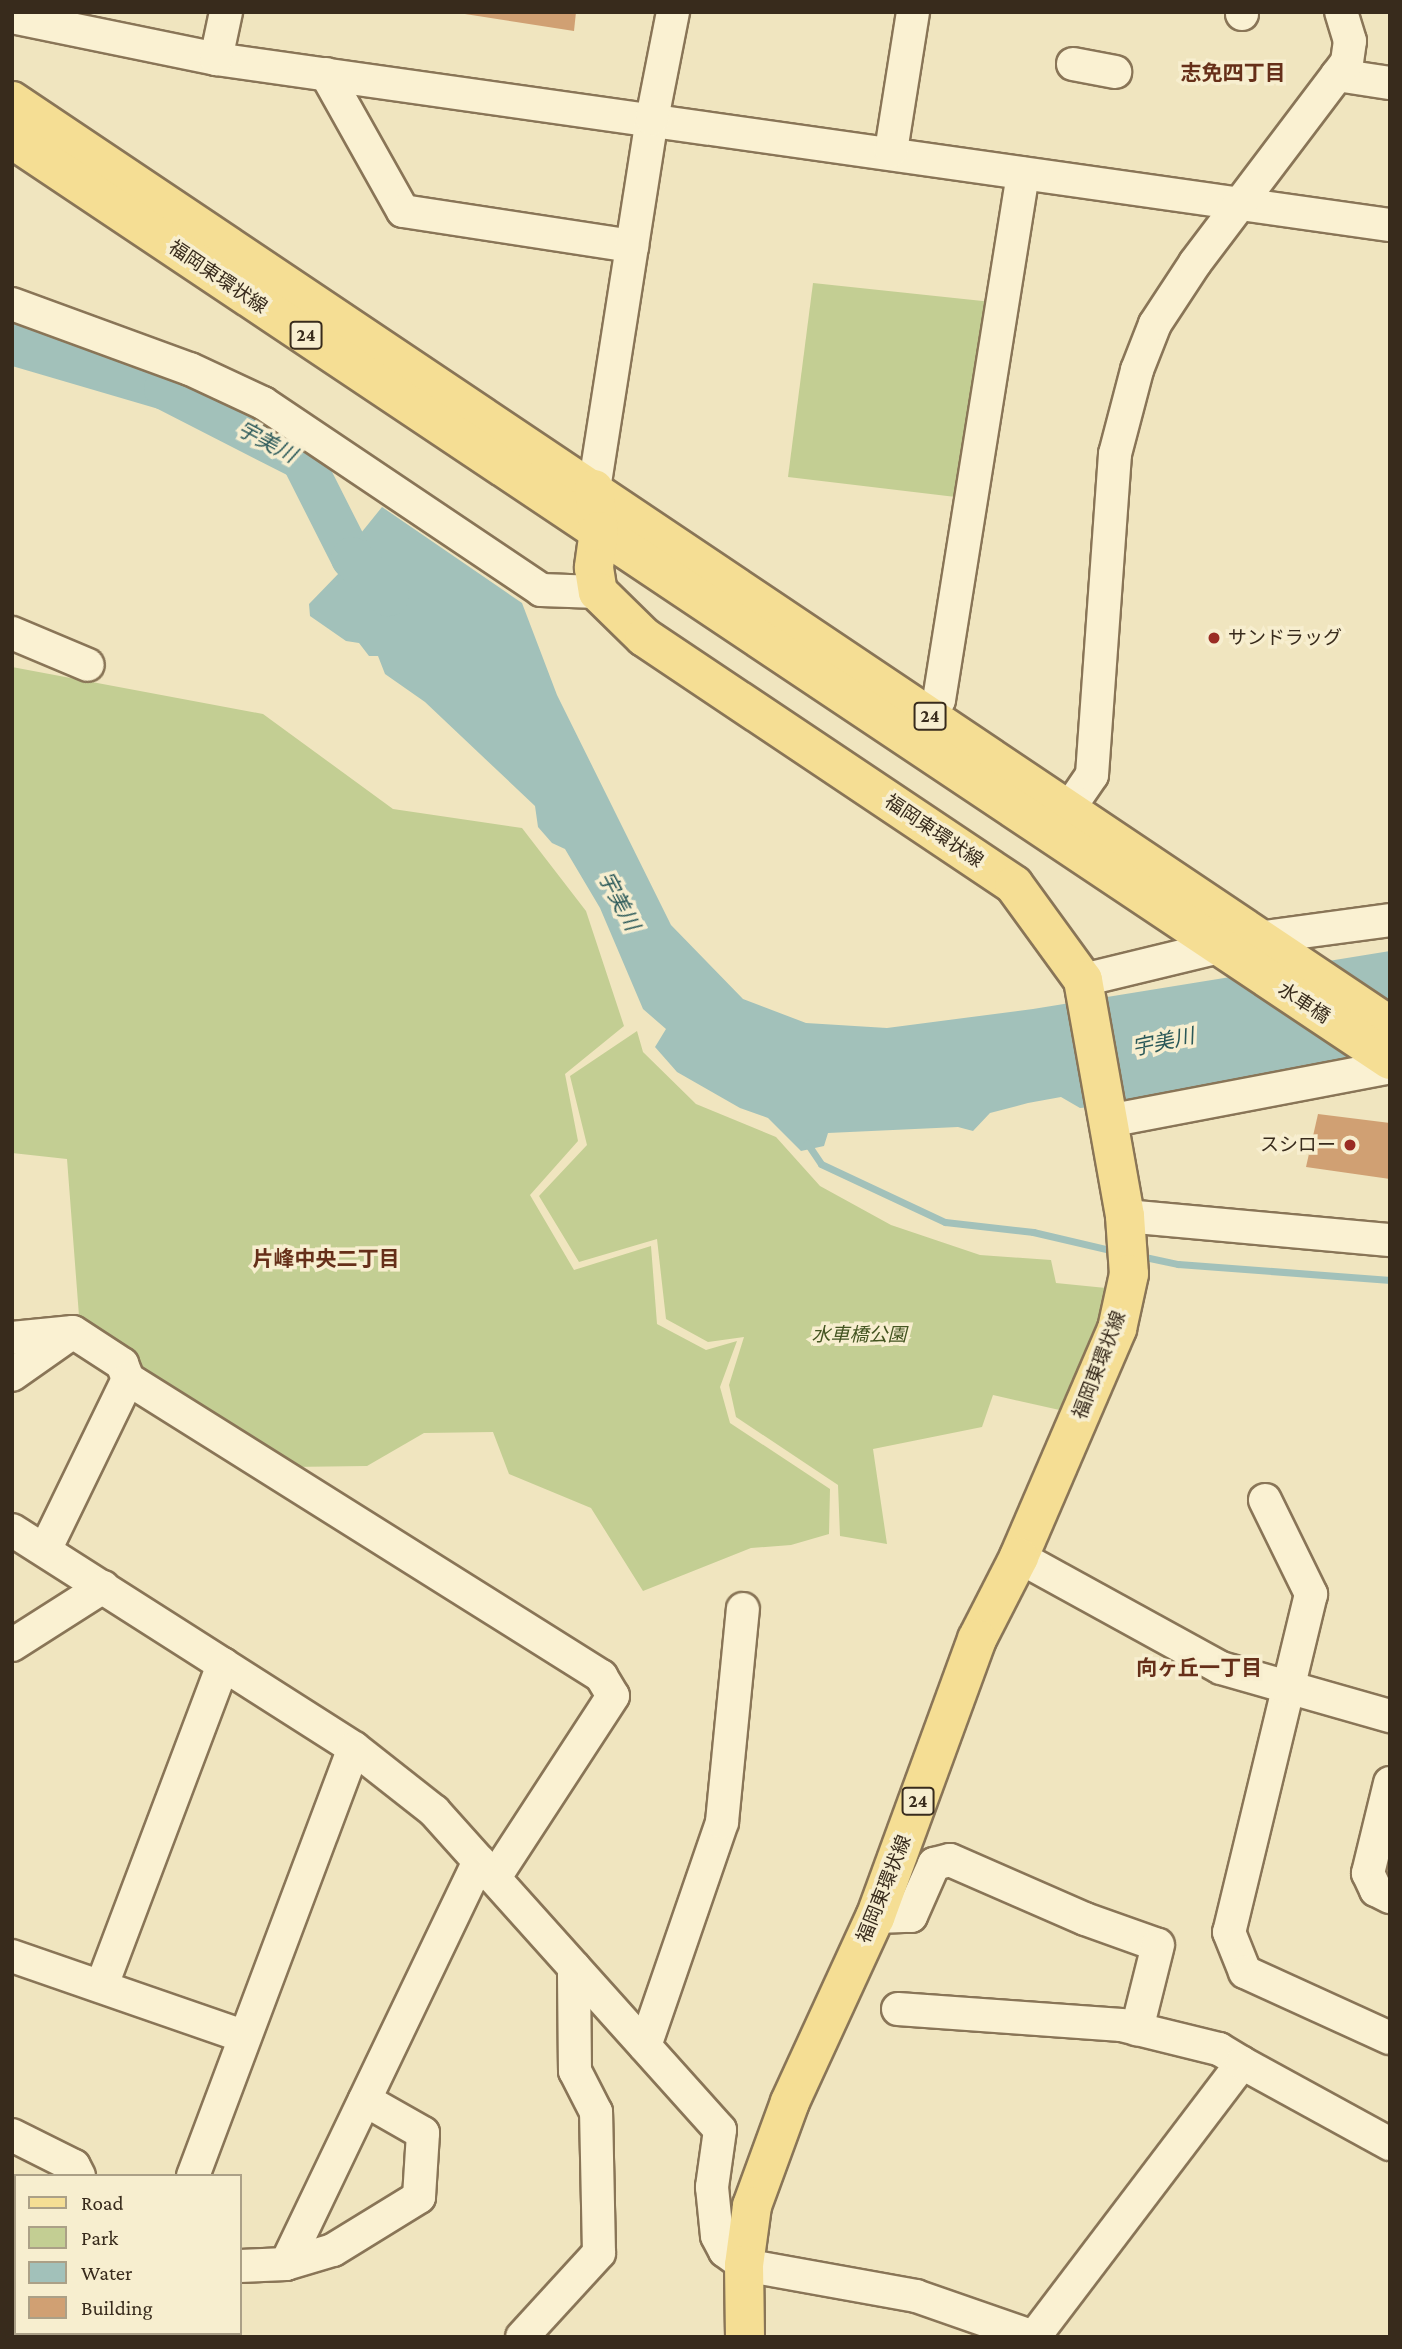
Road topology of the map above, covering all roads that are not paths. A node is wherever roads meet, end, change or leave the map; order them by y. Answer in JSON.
{"nodes":[{"id":1,"x":226,"y":12,"type":"edge"},
{"id":2,"x":673,"y":12,"type":"edge"},
{"id":3,"x":913,"y":12,"type":"edge"},
{"id":4,"x":1341,"y":12,"type":"edge"},
{"id":5,"x":12,"y":17,"type":"edge"},
{"id":6,"x":216,"y":59,"type":"junction"},
{"id":7,"x":1073,"y":64,"type":"dead end"},
{"id":8,"x":1115,"y":72,"type":"dead end"},
{"id":9,"x":326,"y":74,"type":"junction"},
{"id":10,"x":1337,"y":75,"type":"junction"},
{"id":11,"x":1390,"y":83,"type":"edge"},
{"id":12,"x":12,"y":101,"type":"edge"},
{"id":13,"x":652,"y":119,"type":"junction"},
{"id":14,"x":12,"y":139,"type":"edge"},
{"id":15,"x":891,"y":151,"type":"junction"},
{"id":16,"x":1023,"y":174,"type":"junction"},
{"id":17,"x":1239,"y":204,"type":"junction"},
{"id":18,"x":1390,"y":225,"type":"edge"},
{"id":19,"x":632,"y":246,"type":"junction"},
{"id":20,"x":12,"y":304,"type":"edge"},
{"id":21,"x":594,"y":489,"type":"junction"},
{"id":22,"x":599,"y":531,"type":"junction"},
{"id":23,"x":598,"y":592,"type":"junction"},
{"id":24,"x":12,"y":633,"type":"edge"},
{"id":25,"x":88,"y":665,"type":"dead end"},
{"id":26,"x":930,"y":716,"type":"junction"},
{"id":27,"x":1068,"y":810,"type":"junction"},
{"id":28,"x":1390,"y":920,"type":"edge"},
{"id":29,"x":1241,"y":945,"type":"junction"},
{"id":30,"x":1086,"y":988,"type":"junction"},
{"id":31,"x":1387,"y":1052,"type":"edge"},
{"id":32,"x":1107,"y":1115,"type":"junction"},
{"id":33,"x":1125,"y":1222,"type":"junction"},
{"id":34,"x":1390,"y":1240,"type":"edge"},
{"id":35,"x":73,"y":1332,"type":"junction"},
{"id":36,"x":12,"y":1338,"type":"edge"},
{"id":37,"x":12,"y":1374,"type":"edge"},
{"id":38,"x":128,"y":1380,"type":"junction"},
{"id":39,"x":1265,"y":1500,"type":"dead end"},
{"id":40,"x":12,"y":1530,"type":"edge"},
{"id":41,"x":46,"y":1548,"type":"junction"},
{"id":42,"x":1020,"y":1557,"type":"junction"},
{"id":43,"x":103,"y":1587,"type":"junction"},
{"id":44,"x":743,"y":1609,"type":"dead end"},
{"id":45,"x":12,"y":1645,"type":"edge"},
{"id":46,"x":223,"y":1664,"type":"junction"},
{"id":47,"x":1287,"y":1690,"type":"junction"},
{"id":48,"x":1390,"y":1716,"type":"edge"},
{"id":49,"x":354,"y":1748,"type":"junction"},
{"id":50,"x":1390,"y":1783,"type":"edge"},
{"id":51,"x":487,"y":1869,"type":"junction"},
{"id":52,"x":1390,"y":1898,"type":"edge"},
{"id":53,"x":875,"y":1917,"type":"junction"},
{"id":54,"x":12,"y":1955,"type":"edge"},
{"id":55,"x":574,"y":1967,"type":"junction"},
{"id":56,"x":102,"y":1985,"type":"junction"},
{"id":57,"x":898,"y":2009,"type":"dead end"},
{"id":58,"x":1137,"y":2029,"type":"junction"},
{"id":59,"x":243,"y":2036,"type":"junction"},
{"id":60,"x":1390,"y":2038,"type":"edge"},
{"id":61,"x":645,"y":2046,"type":"junction"},
{"id":62,"x":1242,"y":2063,"type":"junction"},
{"id":63,"x":365,"y":2100,"type":"junction"},
{"id":64,"x":12,"y":2135,"type":"edge"},
{"id":65,"x":1390,"y":2144,"type":"edge"},
{"id":66,"x":78,"y":2174,"type":"edge"},
{"id":67,"x":194,"y":2174,"type":"edge"},
{"id":68,"x":286,"y":2264,"type":"junction"},
{"id":69,"x":744,"y":2265,"type":"junction"},
{"id":70,"x":242,"y":2266,"type":"edge"},
{"id":71,"x":522,"y":2337,"type":"edge"},
{"id":72,"x":746,"y":2337,"type":"edge"},
{"id":73,"x":1034,"y":2337,"type":"edge"}],
"edges":[{"from":1,"to":6,"type":"street"},
{"from":2,"to":13,"type":"street"},
{"from":3,"to":15,"type":"street"},
{"from":4,"to":10,"type":"street"},
{"from":5,"to":6,"type":"street"},
{"from":6,"to":9,"type":"street"},
{"from":7,"to":8,"type":"street"},
{"from":9,"to":13,"type":"street"},
{"from":9,"to":19,"type":"street"},
{"from":10,"to":11,"type":"street"},
{"from":10,"to":17,"type":"street"},
{"from":12,"to":21,"type":"main road","name":"福岡東環状線","number":"24"},
{"from":13,"to":15,"type":"street"},
{"from":13,"to":19,"type":"street"},
{"from":14,"to":22,"type":"main road","name":"福岡東環状線","number":"24"},
{"from":15,"to":16,"type":"street"},
{"from":16,"to":17,"type":"street"},
{"from":16,"to":26,"type":"street"},
{"from":17,"to":18,"type":"street"},
{"from":17,"to":27,"type":"street"},
{"from":19,"to":21,"type":"street"},
{"from":20,"to":23,"type":"street"},
{"from":21,"to":22,"type":"main road"},
{"from":21,"to":26,"type":"main road","name":"福岡東環状線","number":"24"},
{"from":22,"to":23,"type":"main road"},
{"from":22,"to":29,"type":"main road","name":"福岡東環状線","number":"24"},
{"from":23,"to":30,"type":"main road","name":"福岡東環状線","number":"24"},
{"from":24,"to":25,"type":"street"},
{"from":26,"to":27,"type":"main road","name":"福岡東環状線","number":"24"},
{"from":27,"to":29,"type":"main road","name":"福岡東環状線","number":"24"},
{"from":28,"to":29,"type":"street"},
{"from":29,"to":30,"type":"street"},
{"from":29,"to":31,"type":"main road","name":"水車橋","number":"24"},
{"from":30,"to":32,"type":"main road","name":"福岡東環状線","number":"24"},
{"from":31,"to":32,"type":"street"},
{"from":32,"to":33,"type":"main road","name":"福岡東環状線","number":"24"},
{"from":33,"to":34,"type":"street"},
{"from":33,"to":42,"type":"main road","name":"福岡東環状線","number":"24"},
{"from":35,"to":36,"type":"street"},
{"from":35,"to":37,"type":"street"},
{"from":35,"to":38,"type":"street"},
{"from":38,"to":41,"type":"street"},
{"from":38,"to":51,"type":"street"},
{"from":39,"to":47,"type":"street"},
{"from":40,"to":41,"type":"street"},
{"from":41,"to":43,"type":"street"},
{"from":42,"to":47,"type":"street"},
{"from":42,"to":53,"type":"main road","name":"福岡東環状線","number":"24"},
{"from":43,"to":45,"type":"street"},
{"from":43,"to":46,"type":"street"},
{"from":44,"to":61,"type":"street"},
{"from":46,"to":49,"type":"street"},
{"from":46,"to":56,"type":"street"},
{"from":47,"to":48,"type":"street"},
{"from":47,"to":60,"type":"street"},
{"from":49,"to":51,"type":"street"},
{"from":49,"to":59,"type":"street"},
{"from":50,"to":52,"type":"street"},
{"from":51,"to":55,"type":"street"},
{"from":51,"to":63,"type":"street"},
{"from":53,"to":58,"type":"street"},
{"from":53,"to":69,"type":"main road","name":"福岡東環状線","number":"24"},
{"from":54,"to":56,"type":"street"},
{"from":55,"to":61,"type":"street"},
{"from":55,"to":71,"type":"street"},
{"from":56,"to":59,"type":"street"},
{"from":57,"to":58,"type":"street"},
{"from":58,"to":62,"type":"street"},
{"from":59,"to":67,"type":"street"},
{"from":61,"to":69,"type":"street"},
{"from":62,"to":65,"type":"street"},
{"from":62,"to":73,"type":"street"},
{"from":63,"to":68,"type":"street"},
{"from":63,"to":68,"type":"street"},
{"from":64,"to":66,"type":"street"},
{"from":68,"to":70,"type":"street"},
{"from":69,"to":72,"type":"main road","name":"福岡東環状線","number":"24"},
{"from":69,"to":73,"type":"street"}]}
